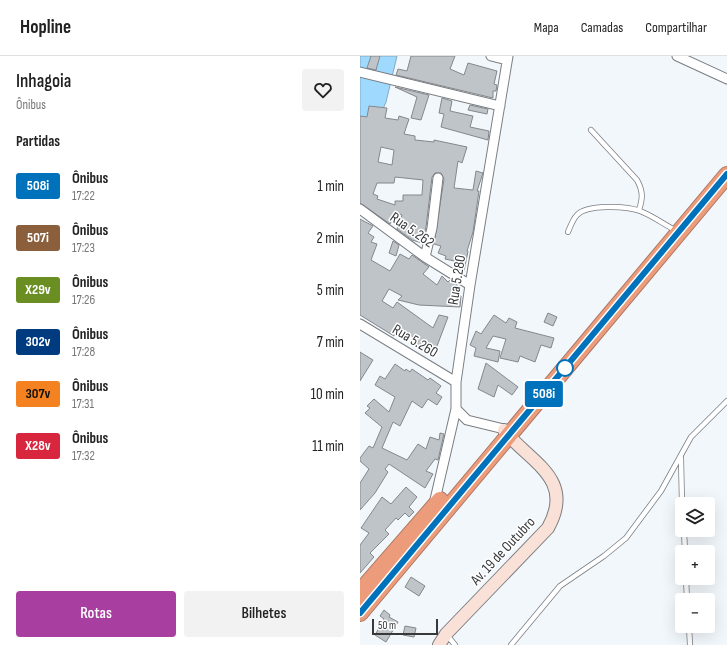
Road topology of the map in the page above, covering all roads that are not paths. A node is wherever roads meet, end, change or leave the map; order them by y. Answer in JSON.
{"nodes":[{"id":1,"x":491,"y":56,"type":"edge"},
{"id":2,"x":677,"y":56,"type":"edge"},
{"id":3,"x":508,"y":58,"type":"edge"},
{"id":4,"x":360,"y":72,"type":"edge"},
{"id":5,"x":727,"y":79,"type":"edge"},
{"id":6,"x":500,"y":106,"type":"junction"},
{"id":7,"x":591,"y":130,"type":"dead end"},
{"id":8,"x":727,"y":165,"type":"edge"},
{"id":9,"x":727,"y":174,"type":"edge"},
{"id":10,"x":438,"y":178,"type":"dead end"},
{"id":11,"x":360,"y":209,"type":"edge"},
{"id":12,"x":639,"y":210,"type":"junction"},
{"id":13,"x":673,"y":230,"type":"junction"},
{"id":14,"x":568,"y":232,"type":"dead end"},
{"id":15,"x":425,"y":257,"type":"junction"},
{"id":16,"x":470,"y":285,"type":"junction"},
{"id":17,"x":360,"y":324,"type":"edge"},
{"id":18,"x":456,"y":382,"type":"junction"},
{"id":19,"x":727,"y":401,"type":"edge"},
{"id":20,"x":456,"y":409,"type":"junction"},
{"id":21,"x":507,"y":433,"type":"junction"},
{"id":22,"x":680,"y":456,"type":"junction"},
{"id":23,"x":682,"y":497,"type":"edge"},
{"id":24,"x":433,"y":508,"type":"junction"},
{"id":25,"x":360,"y":592,"type":"edge"},
{"id":26,"x":360,"y":613,"type":"edge"},
{"id":27,"x":689,"y":633,"type":"edge"},
{"id":28,"x":446,"y":634,"type":"junction"},
{"id":29,"x":439,"y":645,"type":"edge"},
{"id":30,"x":455,"y":645,"type":"edge"},
{"id":31,"x":511,"y":645,"type":"edge"},
{"id":32,"x":690,"y":645,"type":"edge"}],
"edges":[{"from":1,"to":3,"type":"street"},
{"from":2,"to":5,"type":"street"},
{"from":3,"to":6,"type":"street","name":"Rua 5.280"},
{"from":4,"to":6,"type":"street"},
{"from":6,"to":16,"type":"street","name":"Rua 5.280"},
{"from":7,"to":12,"type":"lane"},
{"from":8,"to":13,"type":"highway"},
{"from":9,"to":21,"type":"highway"},
{"from":10,"to":15,"type":"street"},
{"from":11,"to":15,"type":"street","name":"Rua 5.262"},
{"from":12,"to":13,"type":"lane"},
{"from":12,"to":14,"type":"lane"},
{"from":13,"to":21,"type":"highway"},
{"from":15,"to":16,"type":"street","name":"Rua 5.262"},
{"from":16,"to":18,"type":"street","name":"Rua 5.280"},
{"from":17,"to":18,"type":"street","name":"Rua 5.260"},
{"from":18,"to":20,"type":"street","name":"Rua 5.280"},
{"from":19,"to":22,"type":"lane"},
{"from":20,"to":21,"type":"street"},
{"from":20,"to":24,"type":"street","name":"Rua 5.280"},
{"from":21,"to":24,"type":"highway"},
{"from":21,"to":26,"type":"highway"},
{"from":21,"to":28,"type":"street","name":"Av. 19 de Outubro"},
{"from":22,"to":23,"type":"lane"},
{"from":22,"to":31,"type":"lane"},
{"from":24,"to":25,"type":"highway"},
{"from":27,"to":32,"type":"lane"},
{"from":28,"to":29,"type":"street","name":"Av. 19 de Outubro"},
{"from":28,"to":30,"type":"lane"}]}
